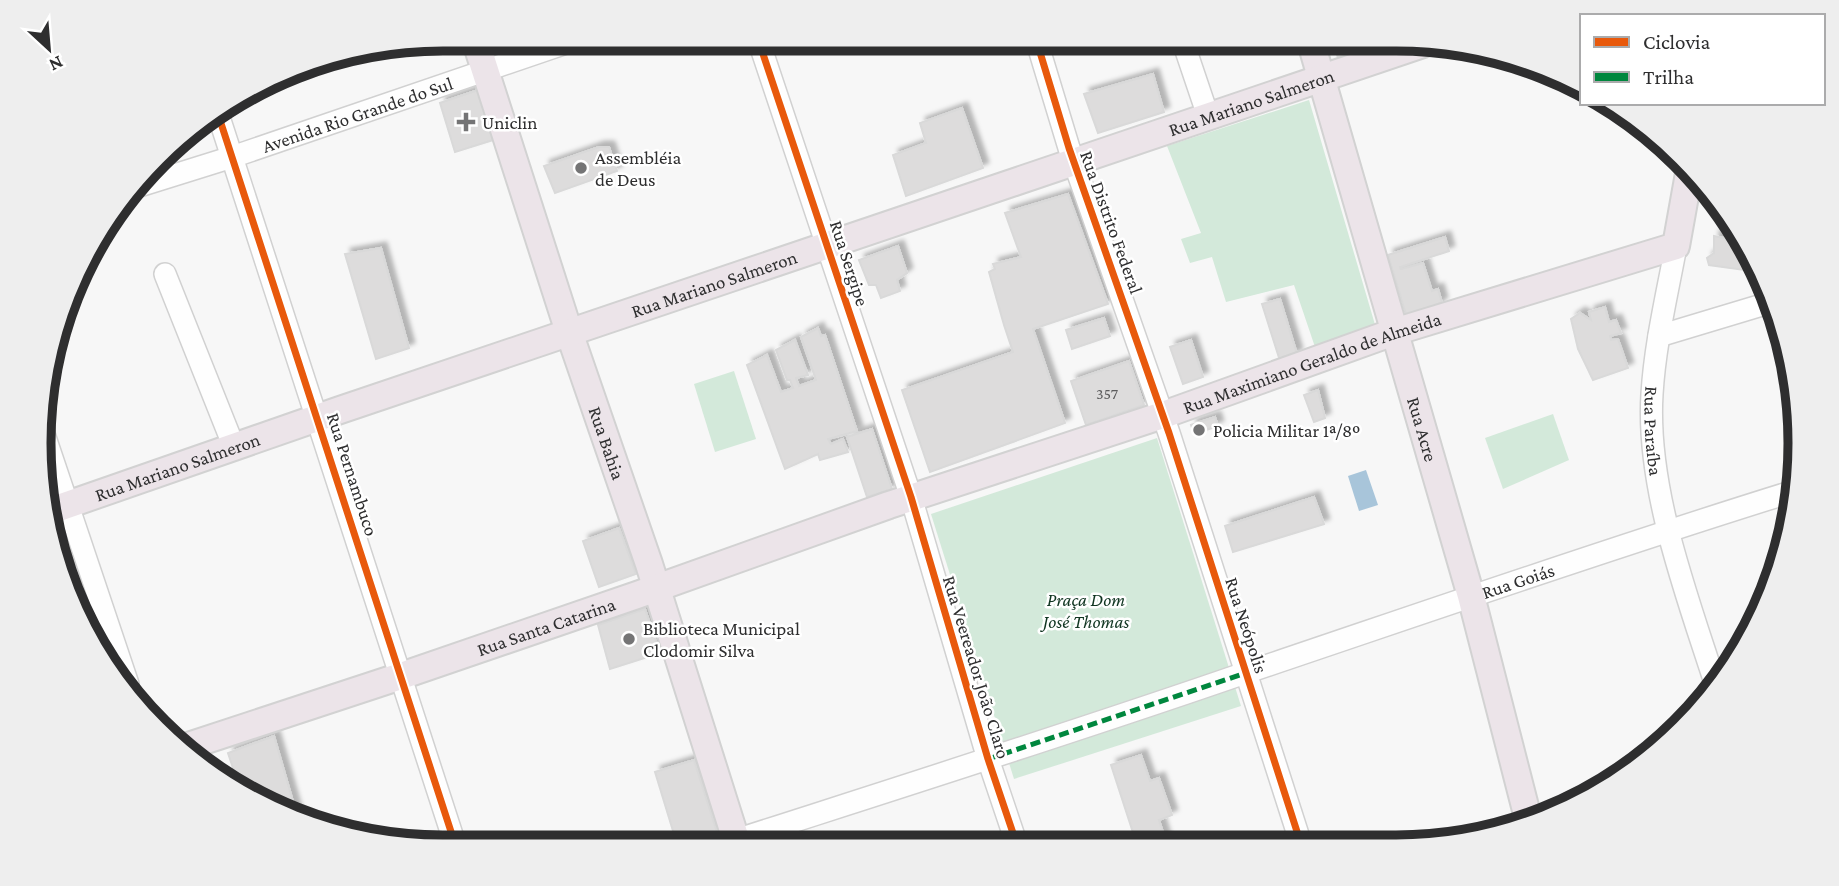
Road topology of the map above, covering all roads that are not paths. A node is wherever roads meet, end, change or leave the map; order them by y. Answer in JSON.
{"nodes":[{"id":1,"x":479,"y":51,"type":"edge"},
{"id":2,"x":540,"y":51,"type":"edge"},
{"id":3,"x":762,"y":51,"type":"edge"},
{"id":4,"x":1040,"y":51,"type":"edge"},
{"id":5,"x":1186,"y":51,"type":"edge"},
{"id":6,"x":1314,"y":51,"type":"edge"},
{"id":7,"x":1401,"y":51,"type":"edge"},
{"id":8,"x":485,"y":70,"type":"junction"},
{"id":9,"x":1321,"y":78,"type":"junction"},
{"id":10,"x":1208,"y":116,"type":"junction"},
{"id":11,"x":221,"y":120,"type":"edge"},
{"id":12,"x":232,"y":157,"type":"junction"},
{"id":13,"x":1074,"y":161,"type":"junction"},
{"id":14,"x":1688,"y":181,"type":"edge"},
{"id":15,"x":149,"y":183,"type":"edge"},
{"id":16,"x":827,"y":244,"type":"junction"},
{"id":17,"x":1676,"y":246,"type":"junction"},
{"id":18,"x":165,"y":274,"type":"dead end"},
{"id":19,"x":1762,"y":305,"type":"edge"},
{"id":20,"x":569,"y":332,"type":"junction"},
{"id":21,"x":1394,"y":332,"type":"junction"},
{"id":22,"x":1659,"y":337,"type":"junction"},
{"id":23,"x":1163,"y":415,"type":"junction"},
{"id":24,"x":318,"y":418,"type":"junction"},
{"id":25,"x":234,"y":447,"type":"junction"},
{"id":26,"x":54,"y":490,"type":"edge"},
{"id":27,"x":1785,"y":494,"type":"edge"},
{"id":28,"x":911,"y":498,"type":"junction"},
{"id":29,"x":57,"y":509,"type":"edge"},
{"id":30,"x":1667,"y":530,"type":"junction"},
{"id":31,"x":656,"y":589,"type":"junction"},
{"id":32,"x":1471,"y":596,"type":"junction"},
{"id":33,"x":121,"y":666,"type":"edge"},
{"id":34,"x":1246,"y":673,"type":"junction"},
{"id":35,"x":1712,"y":674,"type":"edge"},
{"id":36,"x":401,"y":676,"type":"junction"},
{"id":37,"x":192,"y":745,"type":"edge"},
{"id":38,"x":988,"y":759,"type":"junction"},
{"id":39,"x":1527,"y":812,"type":"edge"},
{"id":40,"x":452,"y":835,"type":"edge"},
{"id":41,"x":726,"y":835,"type":"edge"},
{"id":42,"x":756,"y":835,"type":"edge"},
{"id":43,"x":1014,"y":835,"type":"edge"},
{"id":44,"x":1298,"y":835,"type":"edge"}],
"edges":[{"from":1,"to":8,"type":"main road","name":"Rua Bahia"},
{"from":2,"to":8,"type":"street","name":"Avenida Rio Grande do Sul"},
{"from":3,"to":16,"type":"street","name":"Rua Sergipe"},
{"from":4,"to":13,"type":"street","name":"Rua Distrito Federal"},
{"from":5,"to":10,"type":"street"},
{"from":6,"to":9,"type":"main road","name":"Rua Acre"},
{"from":7,"to":9,"type":"main road","name":"Rua Mariano Salmeron"},
{"from":8,"to":12,"type":"street","name":"Avenida Rio Grande do Sul"},
{"from":8,"to":20,"type":"main road","name":"Rua Bahia"},
{"from":9,"to":10,"type":"main road","name":"Rua Mariano Salmeron"},
{"from":9,"to":21,"type":"main road","name":"Rua Acre"},
{"from":10,"to":13,"type":"main road","name":"Rua Mariano Salmeron"},
{"from":11,"to":12,"type":"street","name":"Rua Pernambuco"},
{"from":12,"to":15,"type":"street","name":"Avenida Rio Grande do Sul"},
{"from":12,"to":24,"type":"street","name":"Rua Pernambuco"},
{"from":13,"to":16,"type":"main road","name":"Rua Mariano Salmeron"},
{"from":13,"to":23,"type":"street","name":"Rua Distrito Federal"},
{"from":14,"to":17,"type":"main road","name":"Rua Paraíba"},
{"from":16,"to":20,"type":"main road","name":"Rua Mariano Salmeron"},
{"from":16,"to":28,"type":"street","name":"Rua Sergipe"},
{"from":17,"to":21,"type":"main road","name":"Rua Maximiano Geraldo de Almeida"},
{"from":17,"to":22,"type":"street","name":"Rua Paraíba"},
{"from":18,"to":25,"type":"street"},
{"from":19,"to":22,"type":"street"},
{"from":20,"to":24,"type":"main road","name":"Rua Mariano Salmeron"},
{"from":20,"to":31,"type":"main road","name":"Rua Bahia"},
{"from":21,"to":23,"type":"main road","name":"Rua Maximiano Geraldo de Almeida"},
{"from":21,"to":32,"type":"main road","name":"Rua Acre"},
{"from":22,"to":30,"type":"street","name":"Rua Paraíba"},
{"from":23,"to":28,"type":"main road","name":"Rua Maximiano Geraldo de Almeida"},
{"from":23,"to":34,"type":"street","name":"Rua Neópolis"},
{"from":24,"to":25,"type":"main road","name":"Rua Mariano Salmeron"},
{"from":24,"to":36,"type":"street","name":"Rua Pernambuco"},
{"from":25,"to":29,"type":"main road","name":"Rua Mariano Salmeron"},
{"from":26,"to":29,"type":"street"},
{"from":27,"to":30,"type":"street","name":"Rua Goiás"},
{"from":28,"to":31,"type":"main road","name":"Rua Santa Catarina"},
{"from":28,"to":38,"type":"street","name":"Rua Veereador João Claro"},
{"from":29,"to":33,"type":"street"},
{"from":30,"to":32,"type":"street","name":"Rua Goiás"},
{"from":30,"to":35,"type":"street","name":"Rua Paraíba"},
{"from":31,"to":36,"type":"main road","name":"Rua Santa Catarina"},
{"from":31,"to":41,"type":"main road","name":"Rua Bahia"},
{"from":32,"to":34,"type":"street","name":"Rua Goiás"},
{"from":32,"to":39,"type":"main road","name":"Rua Acre"},
{"from":34,"to":38,"type":"street","name":"Rua Goiás"},
{"from":34,"to":44,"type":"street","name":"Rua Neópolis"},
{"from":36,"to":37,"type":"main road","name":"Rua Santa Catarina"},
{"from":36,"to":40,"type":"street","name":"Rua Pernambuco"},
{"from":38,"to":42,"type":"street","name":"Rua Goiás"},
{"from":38,"to":43,"type":"street","name":"Rua Veereador João Claro"}]}
